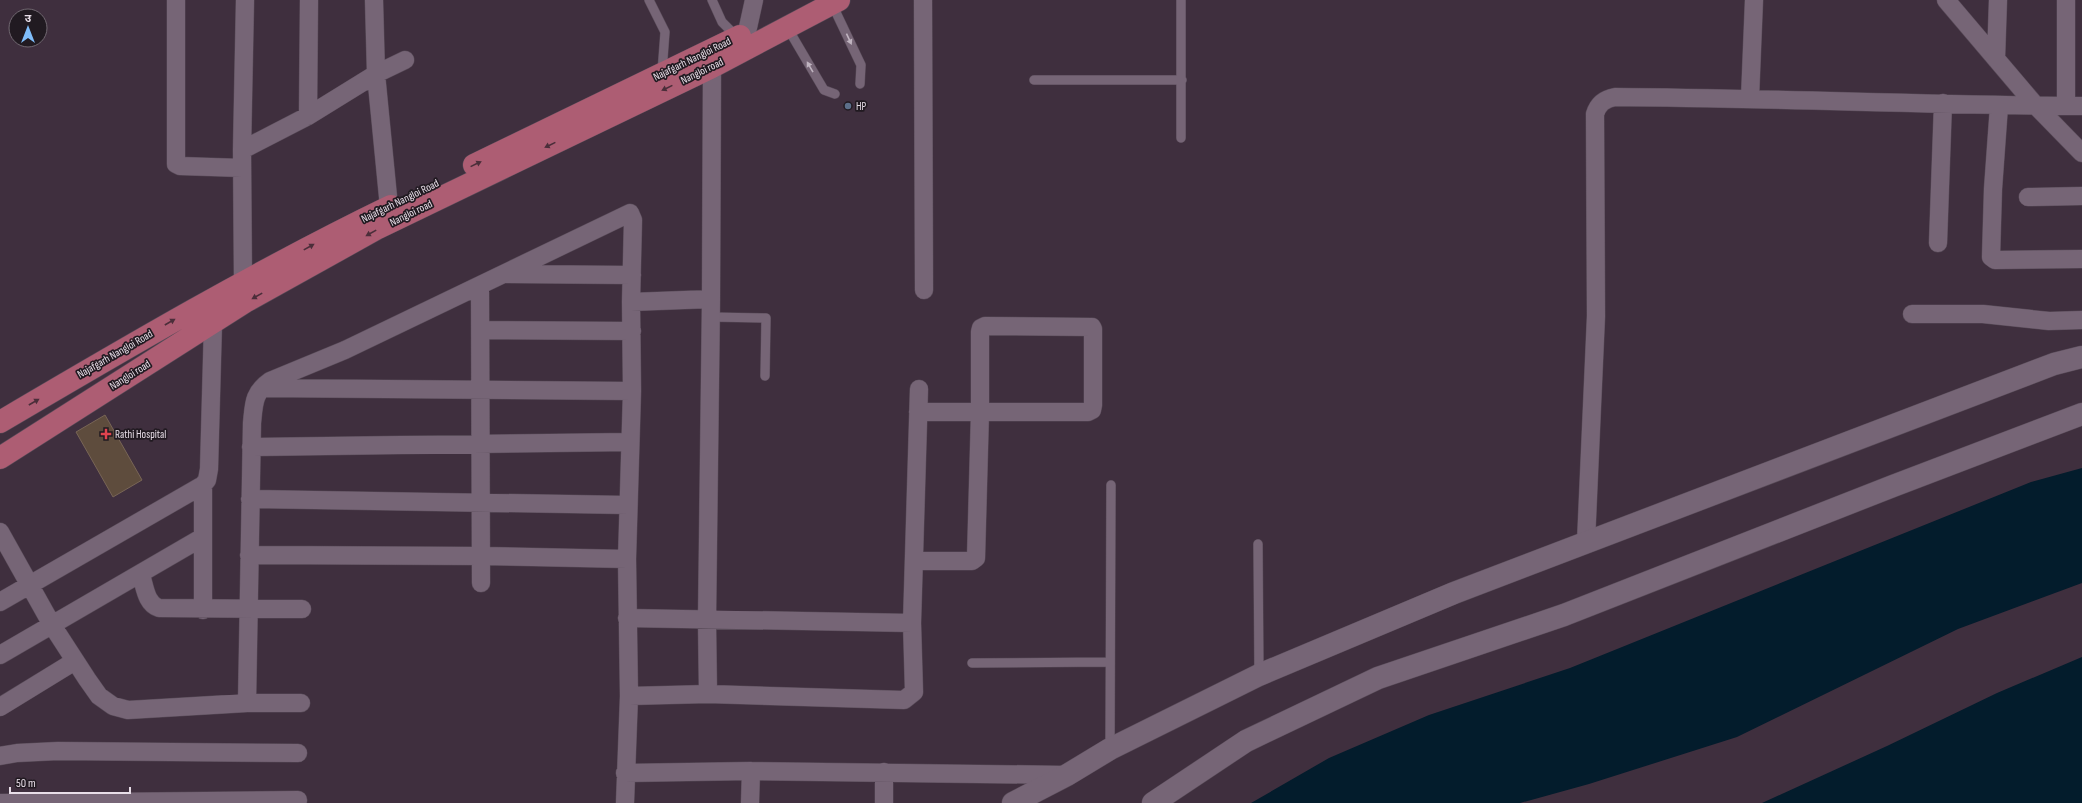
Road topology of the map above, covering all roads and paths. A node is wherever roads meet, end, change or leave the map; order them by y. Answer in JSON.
{"nodes":[{"id":1,"x":176,"y":0,"type":"edge"},
{"id":2,"x":245,"y":0,"type":"edge"},
{"id":3,"x":309,"y":0,"type":"edge"},
{"id":4,"x":374,"y":0,"type":"edge"},
{"id":5,"x":649,"y":0,"type":"edge"},
{"id":6,"x":712,"y":0,"type":"edge"},
{"id":7,"x":754,"y":0,"type":"edge"},
{"id":8,"x":923,"y":0,"type":"edge"},
{"id":9,"x":1181,"y":0,"type":"edge"},
{"id":10,"x":1754,"y":0,"type":"edge"},
{"id":11,"x":1946,"y":0,"type":"edge"},
{"id":12,"x":1998,"y":0,"type":"edge"},
{"id":13,"x":2066,"y":0,"type":"edge"},
{"id":14,"x":827,"y":1,"type":"edge"},
{"id":15,"x":787,"y":27,"type":"junction"},
{"id":16,"x":746,"y":38,"type":"junction"},
{"id":17,"x":1996,"y":59,"type":"junction"},
{"id":18,"x":405,"y":60,"type":"dead end"},
{"id":19,"x":712,"y":67,"type":"junction"},
{"id":20,"x":662,"y":73,"type":"junction"},
{"id":21,"x":376,"y":74,"type":"junction"},
{"id":22,"x":1034,"y":80,"type":"dead end"},
{"id":23,"x":1182,"y":80,"type":"junction"},
{"id":24,"x":860,"y":84,"type":"dead end"},
{"id":25,"x":835,"y":94,"type":"dead end"},
{"id":26,"x":1750,"y":98,"type":"junction"},
{"id":27,"x":1943,"y":103,"type":"junction"},
{"id":28,"x":1999,"y":106,"type":"junction"},
{"id":29,"x":2036,"y":106,"type":"junction"},
{"id":30,"x":2074,"y":106,"type":"edge"},
{"id":31,"x":308,"y":116,"type":"junction"},
{"id":32,"x":1182,"y":138,"type":"dead end"},
{"id":33,"x":242,"y":150,"type":"junction"},
{"id":34,"x":2082,"y":152,"type":"edge"},
{"id":35,"x":242,"y":168,"type":"junction"},
{"id":36,"x":2082,"y":196,"type":"edge"},
{"id":37,"x":2028,"y":197,"type":"dead end"},
{"id":38,"x":389,"y":207,"type":"junction"},
{"id":39,"x":1938,"y":243,"type":"dead end"},
{"id":40,"x":2082,"y":259,"type":"edge"},
{"id":41,"x":286,"y":269,"type":"junction"},
{"id":42,"x":504,"y":274,"type":"junction"},
{"id":43,"x":632,"y":274,"type":"junction"},
{"id":44,"x":244,"y":282,"type":"junction"},
{"id":45,"x":480,"y":286,"type":"junction"},
{"id":46,"x":924,"y":290,"type":"dead end"},
{"id":47,"x":711,"y":299,"type":"junction"},
{"id":48,"x":631,"y":302,"type":"junction"},
{"id":49,"x":1912,"y":314,"type":"dead end"},
{"id":50,"x":711,"y":317,"type":"junction"},
{"id":51,"x":2082,"y":320,"type":"edge"},
{"id":52,"x":213,"y":323,"type":"junction"},
{"id":53,"x":481,"y":330,"type":"junction"},
{"id":54,"x":632,"y":331,"type":"junction"},
{"id":55,"x":2082,"y":357,"type":"edge"},
{"id":56,"x":765,"y":376,"type":"dead end"},
{"id":57,"x":260,"y":388,"type":"junction"},
{"id":58,"x":480,"y":389,"type":"junction"},
{"id":59,"x":919,"y":389,"type":"dead end"},
{"id":60,"x":632,"y":391,"type":"junction"},
{"id":61,"x":918,"y":412,"type":"junction"},
{"id":62,"x":980,"y":412,"type":"junction"},
{"id":63,"x":2082,"y":414,"type":"edge"},
{"id":64,"x":0,"y":422,"type":"edge"},
{"id":65,"x":630,"y":442,"type":"junction"},
{"id":66,"x":481,"y":444,"type":"junction"},
{"id":67,"x":251,"y":447,"type":"junction"},
{"id":68,"x":0,"y":458,"type":"edge"},
{"id":69,"x":203,"y":485,"type":"junction"},
{"id":70,"x":1111,"y":485,"type":"dead end"},
{"id":71,"x":250,"y":499,"type":"junction"},
{"id":72,"x":481,"y":503,"type":"junction"},
{"id":73,"x":628,"y":505,"type":"junction"},
{"id":74,"x":0,"y":532,"type":"edge"},
{"id":75,"x":203,"y":537,"type":"junction"},
{"id":76,"x":1586,"y":542,"type":"junction"},
{"id":77,"x":1258,"y":544,"type":"dead end"},
{"id":78,"x":249,"y":555,"type":"junction"},
{"id":79,"x":482,"y":556,"type":"junction"},
{"id":80,"x":627,"y":559,"type":"junction"},
{"id":81,"x":914,"y":561,"type":"junction"},
{"id":82,"x":141,"y":575,"type":"junction"},
{"id":83,"x":481,"y":583,"type":"dead end"},
{"id":84,"x":30,"y":585,"type":"junction"},
{"id":85,"x":0,"y":602,"type":"edge"},
{"id":86,"x":248,"y":609,"type":"junction"},
{"id":87,"x":302,"y":609,"type":"dead end"},
{"id":88,"x":202,"y":610,"type":"junction"},
{"id":89,"x":627,"y":618,"type":"junction"},
{"id":90,"x":707,"y":621,"type":"junction"},
{"id":91,"x":912,"y":623,"type":"junction"},
{"id":92,"x":52,"y":625,"type":"junction"},
{"id":93,"x":0,"y":655,"type":"edge"},
{"id":94,"x":75,"y":661,"type":"junction"},
{"id":95,"x":1110,"y":662,"type":"junction"},
{"id":96,"x":972,"y":663,"type":"dead end"},
{"id":97,"x":1259,"y":675,"type":"junction"},
{"id":98,"x":708,"y":694,"type":"junction"},
{"id":99,"x":629,"y":696,"type":"junction"},
{"id":100,"x":247,"y":703,"type":"junction"},
{"id":101,"x":301,"y":703,"type":"dead end"},
{"id":102,"x":0,"y":707,"type":"edge"},
{"id":103,"x":1110,"y":748,"type":"junction"},
{"id":104,"x":298,"y":753,"type":"dead end"},
{"id":105,"x":0,"y":756,"type":"edge"},
{"id":106,"x":751,"y":771,"type":"junction"},
{"id":107,"x":884,"y":772,"type":"junction"},
{"id":108,"x":625,"y":774,"type":"junction"},
{"id":109,"x":1067,"y":775,"type":"junction"},
{"id":110,"x":298,"y":800,"type":"dead end"},
{"id":111,"x":0,"y":803,"type":"edge"},
{"id":112,"x":625,"y":803,"type":"edge"},
{"id":113,"x":750,"y":803,"type":"edge"},
{"id":114,"x":884,"y":803,"type":"edge"},
{"id":115,"x":1013,"y":803,"type":"edge"},
{"id":116,"x":1153,"y":803,"type":"edge"}],
"edges":[{"from":1,"to":35,"type":"street"},
{"from":2,"to":33,"type":"street"},
{"from":3,"to":31,"type":"street"},
{"from":4,"to":21,"type":"street"},
{"from":5,"to":20,"type":"lane"},
{"from":6,"to":16,"type":"lane"},
{"from":7,"to":16,"type":"street"},
{"from":8,"to":46,"type":"street"},
{"from":9,"to":23,"type":"lane"},
{"from":10,"to":26,"type":"street"},
{"from":11,"to":17,"type":"street"},
{"from":12,"to":17,"type":"street"},
{"from":13,"to":30,"type":"street"},
{"from":14,"to":15,"type":"main road","name":"Nangloi road"},
{"from":14,"to":16,"type":"main road","name":"Najafgarh Nangloi Road"},
{"from":14,"to":24,"type":"lane","one_way":true},
{"from":15,"to":16,"type":"main road","name":"Nangloi road"},
{"from":25,"to":15,"type":"lane","one_way":true},
{"from":16,"to":19,"type":"main road","name":"Nangloi road"},
{"from":16,"to":20,"type":"main road","name":"Najafgarh Nangloi Road"},
{"from":17,"to":29,"type":"street"},
{"from":18,"to":21,"type":"street"},
{"from":19,"to":41,"type":"main road","name":"Nangloi road","one_way":true},
{"from":19,"to":47,"type":"street"},
{"from":38,"to":20,"type":"main road","name":"Najafgarh Nangloi Road","one_way":true},
{"from":21,"to":31,"type":"street"},
{"from":21,"to":38,"type":"street"},
{"from":22,"to":23,"type":"lane"},
{"from":23,"to":32,"type":"lane"},
{"from":26,"to":27,"type":"street"},
{"from":26,"to":76,"type":"street"},
{"from":27,"to":28,"type":"street"},
{"from":27,"to":39,"type":"street"},
{"from":28,"to":29,"type":"street"},
{"from":28,"to":40,"type":"street"},
{"from":29,"to":30,"type":"street"},
{"from":29,"to":34,"type":"street"},
{"from":31,"to":33,"type":"street"},
{"from":33,"to":35,"type":"street"},
{"from":35,"to":44,"type":"street"},
{"from":36,"to":37,"type":"street"},
{"from":41,"to":38,"type":"main road","name":"Najafgarh Nangloi Road","one_way":true},
{"from":41,"to":44,"type":"main road","name":"Najafgarh Nangloi Road"},
{"from":41,"to":52,"type":"main road","name":"Nangloi road","one_way":true},
{"from":42,"to":43,"type":"street"},
{"from":42,"to":43,"type":"street"},
{"from":42,"to":45,"type":"street"},
{"from":43,"to":48,"type":"street"},
{"from":64,"to":44,"type":"main road","name":"Najafgarh Nangloi Road","one_way":true},
{"from":45,"to":53,"type":"street"},
{"from":45,"to":57,"type":"street"},
{"from":47,"to":48,"type":"street"},
{"from":47,"to":50,"type":"street"},
{"from":48,"to":54,"type":"street"},
{"from":49,"to":51,"type":"street"},
{"from":50,"to":56,"type":"lane"},
{"from":50,"to":90,"type":"street"},
{"from":52,"to":68,"type":"main road","name":"Nangloi road"},
{"from":52,"to":69,"type":"street"},
{"from":53,"to":54,"type":"street"},
{"from":53,"to":58,"type":"street"},
{"from":54,"to":60,"type":"street"},
{"from":55,"to":76,"type":"street"},
{"from":57,"to":58,"type":"street"},
{"from":57,"to":67,"type":"street"},
{"from":58,"to":60,"type":"street"},
{"from":58,"to":66,"type":"street"},
{"from":59,"to":61,"type":"street"},
{"from":60,"to":65,"type":"street"},
{"from":61,"to":62,"type":"street"},
{"from":61,"to":81,"type":"street"},
{"from":62,"to":62,"type":"street"},
{"from":62,"to":81,"type":"street"},
{"from":63,"to":116,"type":"street"},
{"from":65,"to":66,"type":"street"},
{"from":65,"to":73,"type":"street"},
{"from":66,"to":67,"type":"street"},
{"from":66,"to":72,"type":"street"},
{"from":67,"to":71,"type":"street"},
{"from":69,"to":75,"type":"street"},
{"from":69,"to":84,"type":"street"},
{"from":70,"to":95,"type":"lane"},
{"from":71,"to":72,"type":"street"},
{"from":71,"to":78,"type":"street"},
{"from":72,"to":73,"type":"street"},
{"from":72,"to":79,"type":"street"},
{"from":73,"to":80,"type":"street"},
{"from":74,"to":84,"type":"street"},
{"from":75,"to":82,"type":"street"},
{"from":75,"to":88,"type":"street"},
{"from":76,"to":97,"type":"street"},
{"from":77,"to":97,"type":"lane"},
{"from":78,"to":79,"type":"street"},
{"from":78,"to":86,"type":"street"},
{"from":79,"to":80,"type":"street"},
{"from":79,"to":83,"type":"street"},
{"from":80,"to":89,"type":"street"},
{"from":81,"to":91,"type":"street"},
{"from":82,"to":88,"type":"street"},
{"from":82,"to":92,"type":"street"},
{"from":84,"to":85,"type":"street"},
{"from":84,"to":92,"type":"street"},
{"from":86,"to":87,"type":"street"},
{"from":86,"to":88,"type":"street"},
{"from":86,"to":100,"type":"street"},
{"from":89,"to":90,"type":"street"},
{"from":89,"to":99,"type":"street"},
{"from":90,"to":91,"type":"street"},
{"from":90,"to":98,"type":"street"},
{"from":91,"to":98,"type":"street"},
{"from":92,"to":93,"type":"street"},
{"from":92,"to":94,"type":"street"},
{"from":94,"to":100,"type":"street"},
{"from":94,"to":102,"type":"street"},
{"from":95,"to":96,"type":"lane"},
{"from":95,"to":103,"type":"lane"},
{"from":97,"to":103,"type":"street"},
{"from":98,"to":99,"type":"street"},
{"from":99,"to":108,"type":"street"},
{"from":100,"to":101,"type":"street"},
{"from":103,"to":109,"type":"street"},
{"from":104,"to":105,"type":"street"},
{"from":106,"to":107,"type":"street"},
{"from":106,"to":108,"type":"street"},
{"from":106,"to":113,"type":"street"},
{"from":107,"to":109,"type":"street"},
{"from":107,"to":114,"type":"street"},
{"from":108,"to":112,"type":"street"},
{"from":109,"to":115,"type":"street"},
{"from":110,"to":111,"type":"street"}]}
